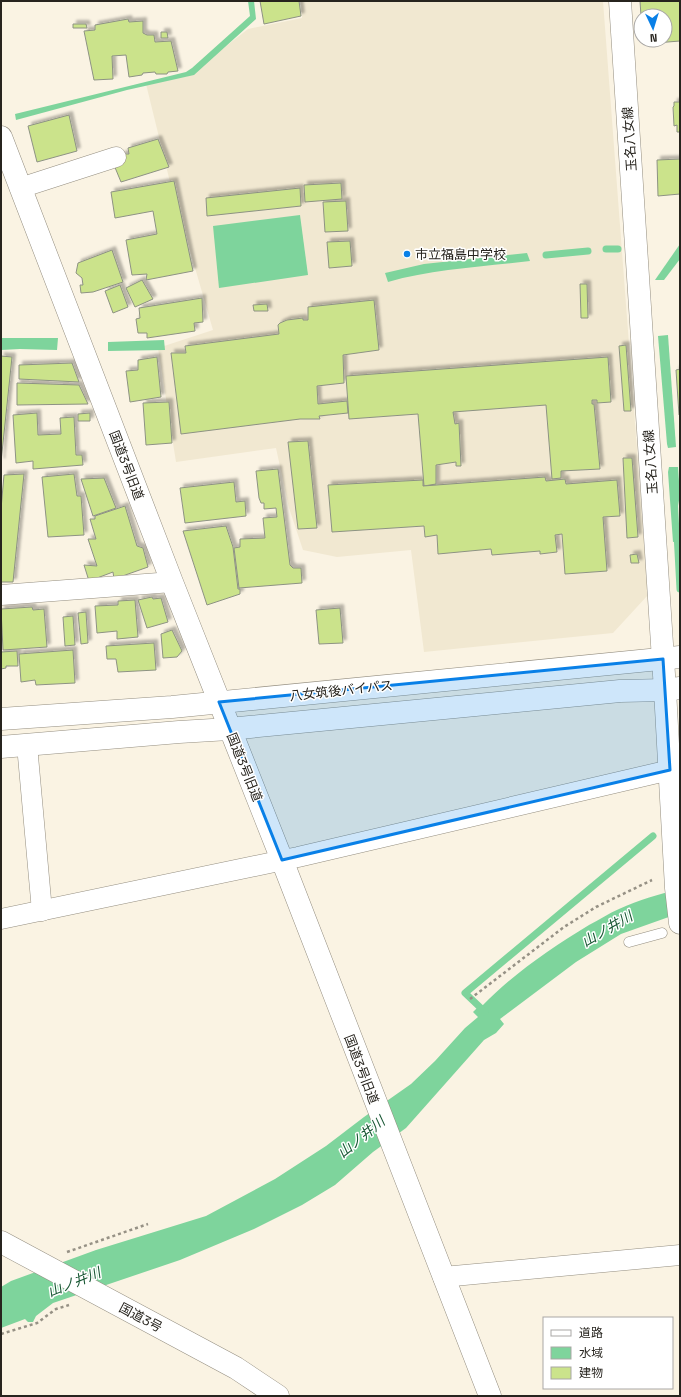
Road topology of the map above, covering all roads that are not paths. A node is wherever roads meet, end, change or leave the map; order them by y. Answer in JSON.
{"nodes":[{"id":1,"x":620,"y":1,"type":"edge"},
{"id":2,"x":1,"y":137,"type":"edge"},
{"id":3,"x":116,"y":156,"type":"dead end"},
{"id":4,"x":20,"y":188,"type":"junction"},
{"id":5,"x":172,"y":582,"type":"junction"},
{"id":6,"x":1,"y":595,"type":"edge"},
{"id":7,"x":671,"y":658,"type":"edge"},
{"id":8,"x":672,"y":689,"type":"edge"},
{"id":9,"x":219,"y":702,"type":"junction"},
{"id":10,"x":1,"y":719,"type":"edge"},
{"id":11,"x":230,"y":729,"type":"junction"},
{"id":12,"x":27,"y":745,"type":"junction"},
{"id":13,"x":1,"y":747,"type":"edge"},
{"id":14,"x":670,"y":770,"type":"junction"},
{"id":15,"x":282,"y":860,"type":"junction"},
{"id":16,"x":672,"y":875,"type":"edge"},
{"id":17,"x":42,"y":911,"type":"junction"},
{"id":18,"x":680,"y":917,"type":"edge"},
{"id":19,"x":1,"y":919,"type":"edge"},
{"id":20,"x":671,"y":928,"type":"edge"},
{"id":21,"x":629,"y":942,"type":"dead end"},
{"id":22,"x":1,"y":1242,"type":"edge"},
{"id":23,"x":680,"y":1255,"type":"edge"},
{"id":24,"x":443,"y":1277,"type":"junction"},
{"id":25,"x":278,"y":1396,"type":"edge"},
{"id":26,"x":490,"y":1396,"type":"edge"}],
"edges":[{"from":1,"to":7,"type":"main road","name":"玉名八女線"},
{"from":2,"to":4,"type":"main road","name":"国道3号旧道"},
{"from":3,"to":4,"type":"street"},
{"from":4,"to":5,"type":"main road","name":"国道3号旧道"},
{"from":5,"to":6,"type":"street"},
{"from":5,"to":9,"type":"main road","name":"国道3号旧道"},
{"from":7,"to":8,"type":"main road","name":"玉名八女線"},
{"from":7,"to":9,"type":"main road","name":"八女筑後バイパス"},
{"from":8,"to":11,"type":"main road"},
{"from":8,"to":14,"type":"main road","name":"玉名八女線"},
{"from":9,"to":10,"type":"main road","name":"八女筑後バイパス"},
{"from":9,"to":11,"type":"main road","name":"国道3号旧道"},
{"from":11,"to":12,"type":"main road"},
{"from":11,"to":15,"type":"main road","name":"国道3号旧道"},
{"from":12,"to":13,"type":"main road"},
{"from":12,"to":17,"type":"street"},
{"from":14,"to":15,"type":"street"},
{"from":14,"to":16,"type":"main road","name":"玉名八女線"},
{"from":15,"to":17,"type":"street"},
{"from":15,"to":24,"type":"main road","name":"国道3号旧道"},
{"from":16,"to":18,"type":"main road","name":"玉名八女線"},
{"from":17,"to":19,"type":"street"},
{"from":18,"to":20,"type":"main road","name":"玉名八女線"},
{"from":20,"to":21,"type":"lane"},
{"from":22,"to":25,"type":"main road","name":"国道3号"},
{"from":23,"to":24,"type":"street"},
{"from":24,"to":26,"type":"main road","name":"国道3号旧道"}]}
